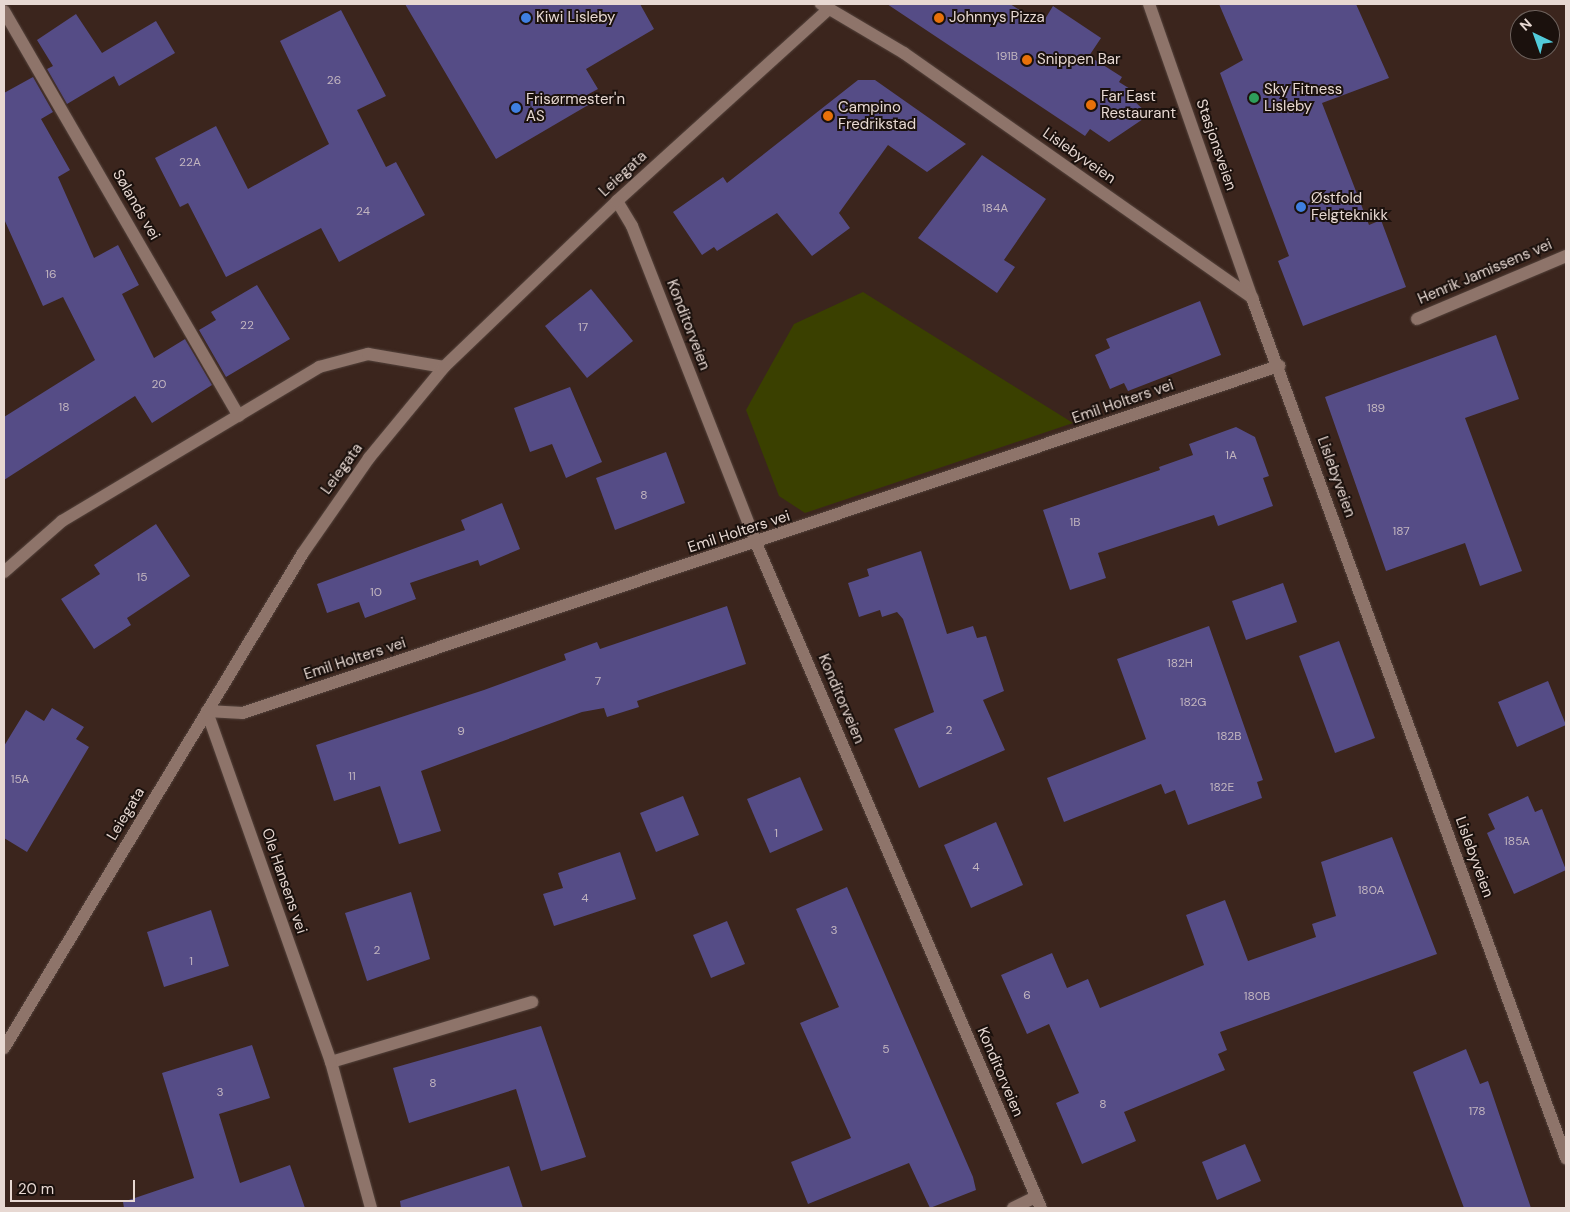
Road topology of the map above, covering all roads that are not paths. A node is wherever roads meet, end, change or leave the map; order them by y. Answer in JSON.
{"nodes":[{"id":1,"x":1149,"y":4,"type":"edge"},
{"id":2,"x":828,"y":5,"type":"edge"},
{"id":3,"x":4,"y":11,"type":"edge"},
{"id":4,"x":617,"y":201,"type":"junction"},
{"id":5,"x":1566,"y":256,"type":"edge"},
{"id":6,"x":1252,"y":298,"type":"junction"},
{"id":7,"x":1417,"y":319,"type":"dead end"},
{"id":8,"x":1279,"y":366,"type":"junction"},
{"id":9,"x":444,"y":367,"type":"junction"},
{"id":10,"x":239,"y":416,"type":"junction"},
{"id":11,"x":756,"y":543,"type":"junction"},
{"id":12,"x":4,"y":572,"type":"edge"},
{"id":13,"x":207,"y":710,"type":"junction"},
{"id":14,"x":532,"y":1002,"type":"dead end"},
{"id":15,"x":4,"y":1048,"type":"edge"},
{"id":16,"x":331,"y":1062,"type":"junction"},
{"id":17,"x":1566,"y":1158,"type":"edge"},
{"id":18,"x":1039,"y":1203,"type":"edge"},
{"id":19,"x":371,"y":1208,"type":"edge"},
{"id":20,"x":1013,"y":1208,"type":"edge"}],
"edges":[{"from":1,"to":6,"type":"street","name":"Stasjonsveien"},
{"from":2,"to":4,"type":"street","name":"Leiegata"},
{"from":2,"to":6,"type":"street","name":"Lislebyveien"},
{"from":3,"to":10,"type":"street","name":"Sølands vei"},
{"from":4,"to":9,"type":"street","name":"Leiegata"},
{"from":4,"to":11,"type":"street","name":"Konditorveien"},
{"from":5,"to":7,"type":"street","name":"Henrik Jamissens vei"},
{"from":6,"to":8,"type":"street","name":"Lislebyveien"},
{"from":8,"to":11,"type":"street","name":"Emil Holters vei"},
{"from":8,"to":17,"type":"street","name":"Lislebyveien"},
{"from":9,"to":10,"type":"street"},
{"from":9,"to":13,"type":"street","name":"Leiegata"},
{"from":10,"to":12,"type":"street"},
{"from":11,"to":13,"type":"street","name":"Emil Holters vei"},
{"from":11,"to":18,"type":"street","name":"Konditorveien"},
{"from":13,"to":15,"type":"street","name":"Leiegata"},
{"from":13,"to":16,"type":"street","name":"Ole Hansens vei"},
{"from":14,"to":16,"type":"street"},
{"from":16,"to":19,"type":"street","name":"Ole Hansens vei"},
{"from":18,"to":20,"type":"street"}]}
